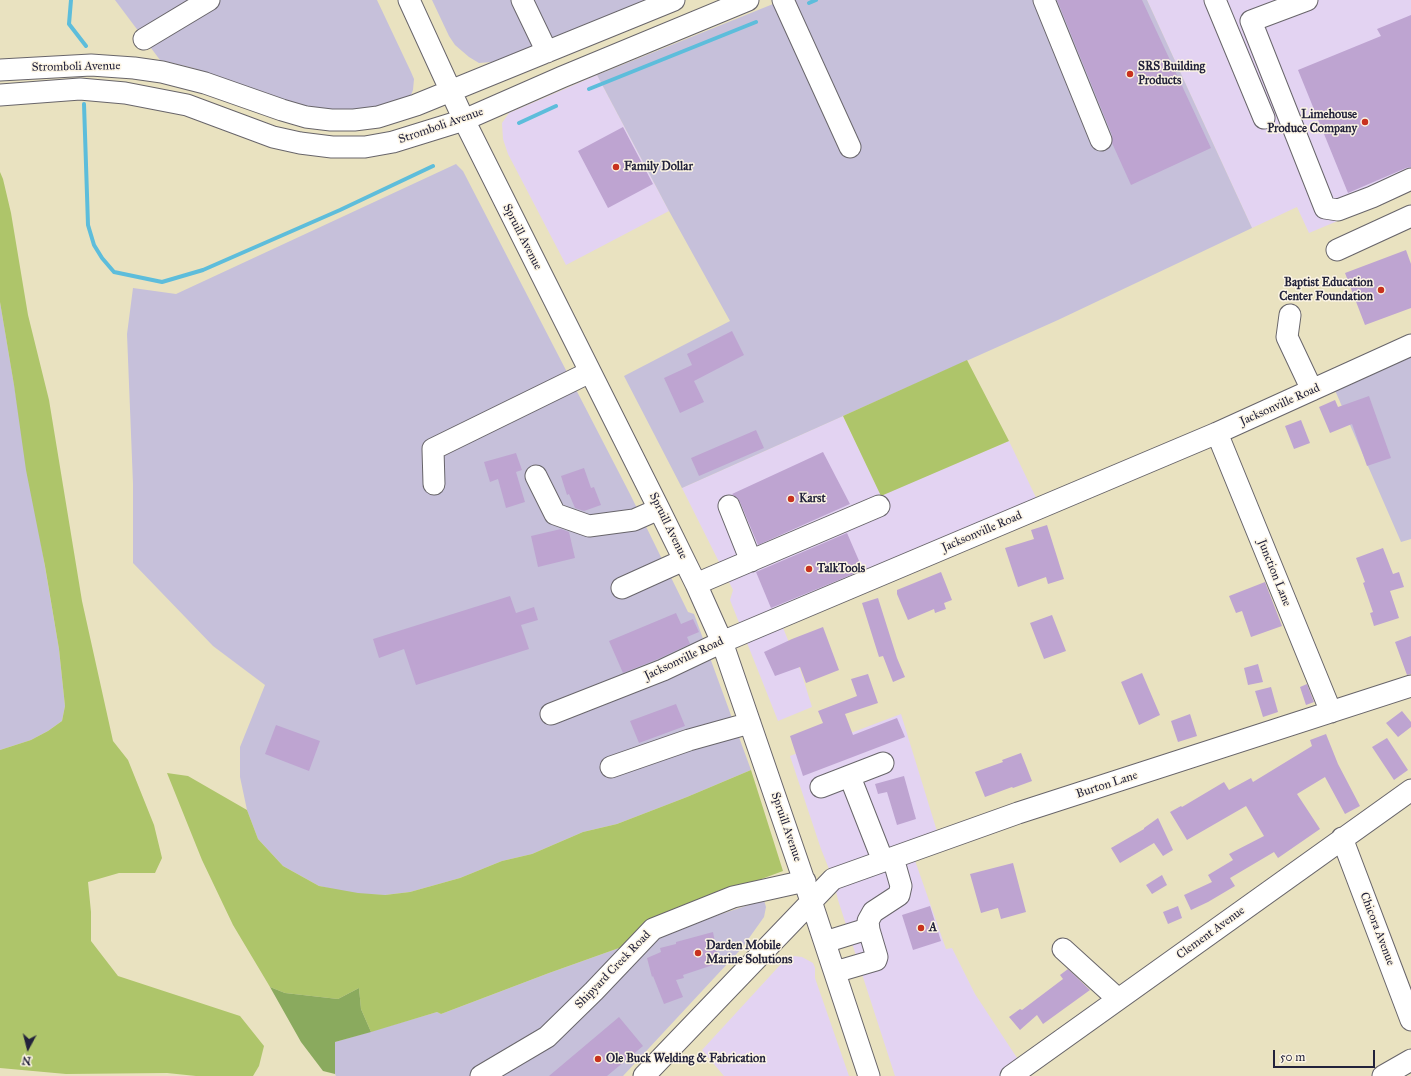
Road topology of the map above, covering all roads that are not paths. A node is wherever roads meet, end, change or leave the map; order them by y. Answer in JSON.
{"nodes":[{"id":1,"x":209,"y":0,"type":"edge"},
{"id":2,"x":409,"y":0,"type":"edge"},
{"id":3,"x":522,"y":0,"type":"edge"},
{"id":4,"x":674,"y":0,"type":"edge"},
{"id":5,"x":748,"y":0,"type":"edge"},
{"id":6,"x":783,"y":0,"type":"edge"},
{"id":7,"x":1044,"y":0,"type":"edge"},
{"id":8,"x":1215,"y":0,"type":"edge"},
{"id":9,"x":1308,"y":0,"type":"edge"},
{"id":10,"x":1277,"y":5,"type":"edge"},
{"id":11,"x":144,"y":39,"type":"dead end"},
{"id":12,"x":547,"y":52,"type":"junction"},
{"id":13,"x":0,"y":70,"type":"edge"},
{"id":14,"x":452,"y":92,"type":"junction"},
{"id":15,"x":0,"y":95,"type":"edge"},
{"id":16,"x":1264,"y":118,"type":"dead end"},
{"id":17,"x":464,"y":120,"type":"junction"},
{"id":18,"x":1101,"y":140,"type":"dead end"},
{"id":19,"x":850,"y":147,"type":"dead end"},
{"id":20,"x":1411,"y":179,"type":"edge"},
{"id":21,"x":1411,"y":217,"type":"edge"},
{"id":22,"x":1337,"y":250,"type":"dead end"},
{"id":23,"x":1290,"y":315,"type":"dead end"},
{"id":24,"x":1411,"y":345,"type":"edge"},
{"id":25,"x":590,"y":372,"type":"junction"},
{"id":26,"x":1312,"y":390,"type":"junction"},
{"id":27,"x":1217,"y":433,"type":"junction"},
{"id":28,"x":536,"y":476,"type":"dead end"},
{"id":29,"x":434,"y":484,"type":"dead end"},
{"id":30,"x":728,"y":506,"type":"dead end"},
{"id":31,"x":879,"y":506,"type":"dead end"},
{"id":32,"x":659,"y":509,"type":"junction"},
{"id":33,"x":684,"y":560,"type":"junction"},
{"id":34,"x":751,"y":561,"type":"junction"},
{"id":35,"x":696,"y":584,"type":"junction"},
{"id":36,"x":622,"y":588,"type":"dead end"},
{"id":37,"x":722,"y":642,"type":"junction"},
{"id":38,"x":1411,"y":686,"type":"edge"},
{"id":39,"x":1331,"y":712,"type":"junction"},
{"id":40,"x":551,"y":714,"type":"dead end"},
{"id":41,"x":750,"y":723,"type":"junction"},
{"id":42,"x":884,"y":763,"type":"dead end"},
{"id":43,"x":611,"y":767,"type":"dead end"},
{"id":44,"x":850,"y":777,"type":"junction"},
{"id":45,"x":821,"y":787,"type":"dead end"},
{"id":46,"x":1411,"y":790,"type":"edge"},
{"id":47,"x":1342,"y":838,"type":"junction"},
{"id":48,"x":888,"y":860,"type":"junction"},
{"id":49,"x":805,"y":881,"type":"junction"},
{"id":50,"x":812,"y":901,"type":"junction"},
{"id":51,"x":869,"y":930,"type":"junction"},
{"id":52,"x":825,"y":942,"type":"junction"},
{"id":53,"x":1063,"y":949,"type":"dead end"},
{"id":54,"x":835,"y":972,"type":"junction"},
{"id":55,"x":1118,"y":999,"type":"junction"},
{"id":56,"x":1411,"y":1020,"type":"edge"},
{"id":57,"x":1411,"y":1060,"type":"edge"},
{"id":58,"x":481,"y":1076,"type":"edge"},
{"id":59,"x":644,"y":1076,"type":"edge"},
{"id":60,"x":869,"y":1076,"type":"edge"},
{"id":61,"x":1011,"y":1076,"type":"edge"},
{"id":62,"x":1383,"y":1076,"type":"edge"}],
"edges":[{"from":1,"to":11,"type":"street"},
{"from":2,"to":14,"type":"street","name":"Spruill Avenue"},
{"from":3,"to":12,"type":"street"},
{"from":4,"to":12,"type":"street","name":"Stromboli Avenue"},
{"from":5,"to":17,"type":"street","name":"Stromboli Avenue"},
{"from":6,"to":19,"type":"street"},
{"from":7,"to":18,"type":"street"},
{"from":8,"to":16,"type":"street"},
{"from":9,"to":10,"type":"street"},
{"from":10,"to":20,"type":"street"},
{"from":12,"to":14,"type":"street","name":"Stromboli Avenue"},
{"from":13,"to":14,"type":"street","name":"Stromboli Avenue"},
{"from":14,"to":17,"type":"street","name":"Spruill Avenue"},
{"from":15,"to":17,"type":"street","name":"Stromboli Avenue"},
{"from":17,"to":25,"type":"street","name":"Spruill Avenue"},
{"from":21,"to":22,"type":"street"},
{"from":23,"to":26,"type":"street"},
{"from":24,"to":26,"type":"street","name":"Jacksonville Road"},
{"from":25,"to":29,"type":"street"},
{"from":25,"to":32,"type":"street","name":"Spruill Avenue"},
{"from":26,"to":27,"type":"street","name":"Jacksonville Road"},
{"from":27,"to":37,"type":"street","name":"Jacksonville Road"},
{"from":27,"to":39,"type":"street","name":"Junction Lane"},
{"from":28,"to":32,"type":"street"},
{"from":30,"to":34,"type":"street"},
{"from":31,"to":34,"type":"street"},
{"from":32,"to":33,"type":"street","name":"Spruill Avenue"},
{"from":33,"to":35,"type":"street","name":"Spruill Avenue"},
{"from":33,"to":36,"type":"street"},
{"from":34,"to":35,"type":"street"},
{"from":35,"to":37,"type":"street","name":"Spruill Avenue"},
{"from":37,"to":40,"type":"street","name":"Jacksonville Road"},
{"from":37,"to":41,"type":"street","name":"Spruill Avenue"},
{"from":38,"to":39,"type":"street","name":"Burton Lane"},
{"from":39,"to":48,"type":"street","name":"Burton Lane"},
{"from":41,"to":43,"type":"street"},
{"from":41,"to":49,"type":"street","name":"Spruill Avenue"},
{"from":42,"to":44,"type":"street"},
{"from":44,"to":45,"type":"street"},
{"from":44,"to":48,"type":"street"},
{"from":46,"to":47,"type":"street","name":"Clement Avenue"},
{"from":47,"to":55,"type":"street","name":"Clement Avenue"},
{"from":47,"to":56,"type":"street","name":"Chicora Avenue"},
{"from":48,"to":50,"type":"street","name":"Burton Lane"},
{"from":48,"to":51,"type":"street"},
{"from":49,"to":50,"type":"street","name":"Spruill Avenue"},
{"from":49,"to":58,"type":"street","name":"Shipyard Creek Road"},
{"from":50,"to":52,"type":"street","name":"Spruill Avenue"},
{"from":50,"to":59,"type":"street","name":"Burton Lane"},
{"from":51,"to":52,"type":"street"},
{"from":51,"to":54,"type":"street"},
{"from":52,"to":54,"type":"street","name":"Spruill Avenue"},
{"from":53,"to":55,"type":"street"},
{"from":54,"to":60,"type":"street","name":"Spruill Avenue"},
{"from":55,"to":61,"type":"street","name":"Clement Avenue"},
{"from":57,"to":62,"type":"street"}]}
